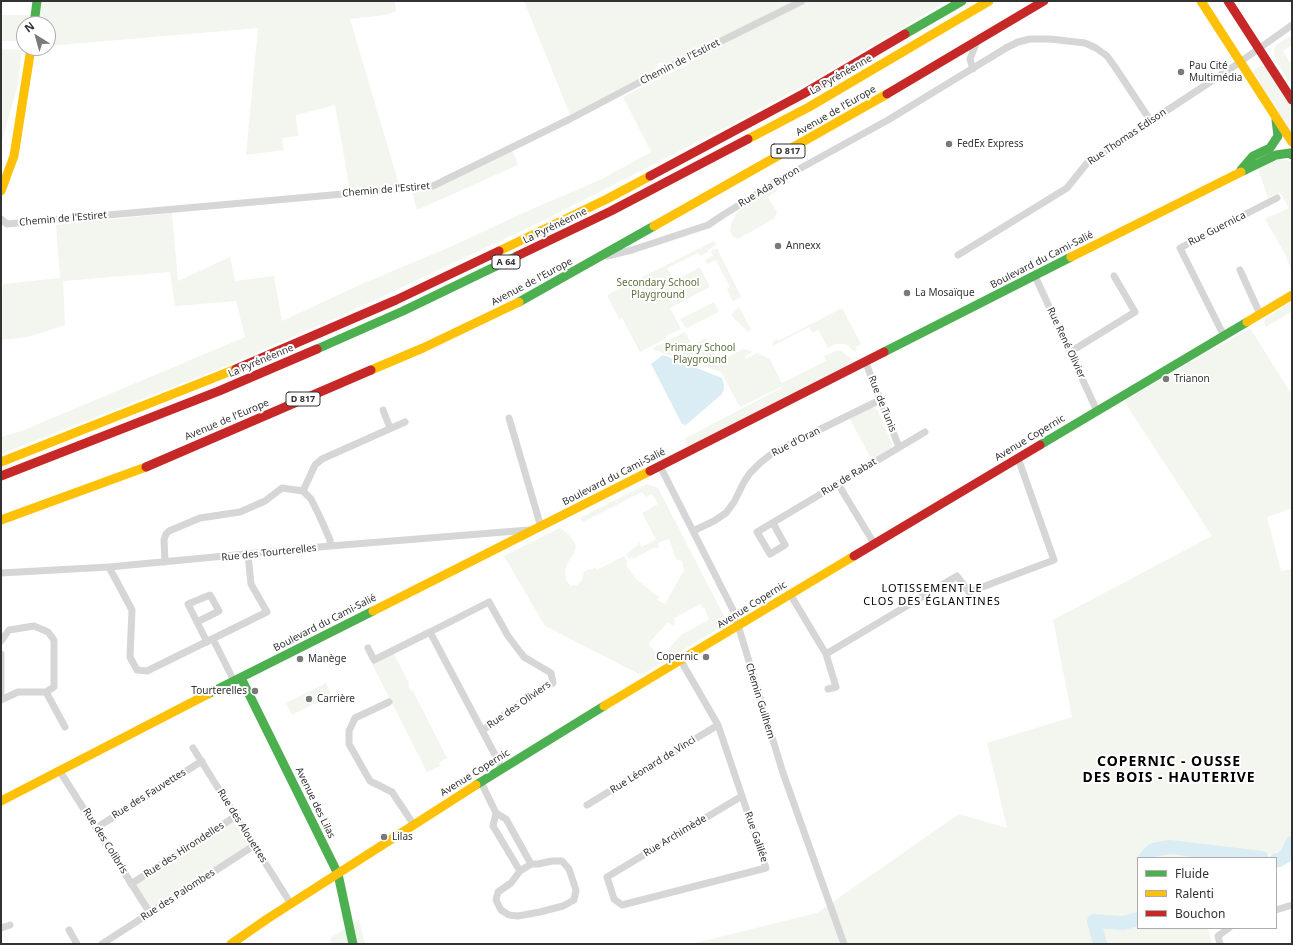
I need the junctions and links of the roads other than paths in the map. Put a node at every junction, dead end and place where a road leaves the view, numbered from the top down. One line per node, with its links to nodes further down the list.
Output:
1 (37, 1): 8 (main road)
2 (802, 1): 23 (street, Chemin de l'Estiret)
3 (962, 1): 43 (main road, La Pyrénéenne / A 64)
4 (989, 1): 45 (main road, La Pyrénéenne / A 64)
5 (1044, 1): 10 (main road, Avenue de l'Europe / D 817)
6 (1201, 1): 13 (main road)
7 (1228, 1): 11 (main road)
8 (35, 16)
9 (1292, 25): 11 (street, Rue Thomas Edison)
10 (977, 42): 14 (street); 25 (main road, Avenue de l'Europe / D 817)
11 (1258, 49): 13 (street, Rue Thomas Edison); 15 (main road)
12 (30, 56): 21 (main road)
13 (1240, 62): 16 (main road); 17 (street, Rue Thomas Edison)
14 (973, 69): 17 (street, Rue Ada Byron); 25 (street, Rue Ada Byron)
15 (1292, 100)
16 (1276, 117): 18 (main road); 20 (main road, Boulevard du Cami-Salié)
17 (1150, 120): 24 (street, Rue Thomas Edison)
18 (1292, 142)
19 (1292, 155): 20 (main road, Boulevard du Cami-Salié)
20 (1238, 174): 27 (main road, Boulevard du Cami-Salié)
21 (1, 191)
22 (1276, 198): 31 (street, Rue Guernica)
23 (1, 219)
24 (958, 255)
25 (597, 258): 48 (main road, Avenue de l'Europe / D 817)
26 (1240, 270): 30 (street)
27 (1035, 276): 32 (street, Rue René Olivier); 33 (main road, Boulevard du Cami-Salié)
28 (1114, 276): 32 (street)
29 (1292, 295): 30 (main road, Avenue Copernic)
30 (1260, 314): 31 (main road, Avenue Copernic)
31 (1224, 336): 36 (main road, Avenue Copernic)
32 (1070, 352): 36 (street, Rue René Olivier)
33 (864, 361): 34 (street, Rue de Tunis); 44 (main road, Boulevard du Cami-Salié)
34 (880, 400): 41 (street, Rue de Tunis); 51 (street, Rue d'Oran)
35 (383, 410): 39 (street)
36 (1097, 411): 42 (main road, Avenue Copernic)
37 (509, 418): 50 (street)
38 (405, 422): 39 (street)
39 (390, 428): 47 (street)
40 (925, 432): 41 (street, Rue de Rabat)
41 (899, 447): 46 (street, Rue de Rabat)
42 (1018, 458): 52 (main road, Avenue Copernic); 66 (street)
43 (1, 462)
44 (660, 466): 50 (main road, Boulevard du Cami-Salié); 51 (street, Chemin Guilhem)
45 (1, 476)
46 (838, 484): 49 (street, Rue de Rabat); 52 (street)
47 (303, 491): 53 (street); 55 (street)
48 (1, 520)
49 (773, 523)
50 (539, 528): 53 (street, Rue des Tourterelles); 68 (main road, Boulevard du Cami-Salié)
51 (693, 530): 60 (street, Chemin Guilhem)
52 (875, 545): 58 (main road, Avenue Copernic)
53 (330, 546): 54 (street, Rue des Tourterelles)
54 (248, 555): 55 (street, Rue des Tourterelles); 62 (street)
55 (166, 562): 56 (street, Rue des Tourterelles)
56 (109, 567): 57 (street, Rue des Tourterelles); 62 (street)
57 (1, 573)
58 (790, 594): 60 (main road, Avenue Copernic); 66 (street)
59 (197, 622): 62 (street)
60 (738, 626): 67 (main road, Avenue Copernic); 108 (street, Chemin Guilhem)
61 (430, 632): 64 (street); 77 (street); 77 (street, Rue des Oliviers)
62 (210, 640): 68 (street)
63 (1, 641): 71 (street)
64 (368, 648)
65 (1, 654): 70 (street)
66 (826, 654): 69 (street)
67 (681, 661): 75 (street, Rue Galilée); 80 (main road, Avenue Copernic)
68 (237, 680): 81 (main road, Boulevard du Cami-Salié); 93 (main road, Avenue des Lilas)
69 (828, 689)
70 (1, 690): 72 (street)
71 (46, 692): 72 (street); 76 (street)
72 (11, 695): 73 (street)
73 (1, 700)
74 (389, 702): 88 (street)
75 (718, 725): 83 (street, Rue Galilée); 85 (street, Rue Léonard de Vinci)
76 (65, 727)
77 (482, 731): 80 (street)
78 (193, 748): 79 (street, Rue des Alouettes)
79 (202, 761): 87 (street, Rue des Alouettes); 89 (street, Rue des Fauvettes)
80 (502, 768): 82 (main road, Avenue Copernic)
81 (59, 770): 84 (main road, Boulevard du Cami-Salié); 89 (street, Rue des Colibris)
82 (480, 782): 86 (street); 88 (main road, Avenue Copernic)
83 (742, 796): 94 (street, Rue Archimède); 94 (street, Rue Galilée)
84 (1, 801)
85 (587, 806)
86 (496, 813): 91 (street); 92 (street)
87 (236, 816): 90 (street, Rue des Alouettes); 95 (street, Rue des Hirondelles)
88 (414, 825): 93 (main road, Avenue Copernic)
89 (96, 828): 95 (street, Rue des Colibris)
90 (255, 845): 96 (street, Rue des Alouettes); 99 (street, Rue des Palombes)
91 (531, 864): 92 (street); 92 (street)
92 (520, 871)
93 (338, 874): 96 (main road, Avenue Copernic); 107 (main road, Avenue des Lilas)
94 (607, 877)
95 (131, 884): 99 (street, Rue des Colibris)
96 (291, 904): 106 (main road, Avenue Copernic)
97 (1292, 905): 98 (street)
98 (1277, 910)
99 (150, 913): 105 (street, Rue des Palombes)
100 (10, 925): 101 (street)
101 (1, 928)
102 (1228, 929): 109 (street)
103 (69, 930): 104 (street)
104 (77, 944)
105 (102, 944)
106 (231, 944)
107 (353, 944)
108 (844, 944)
109 (1220, 944)

